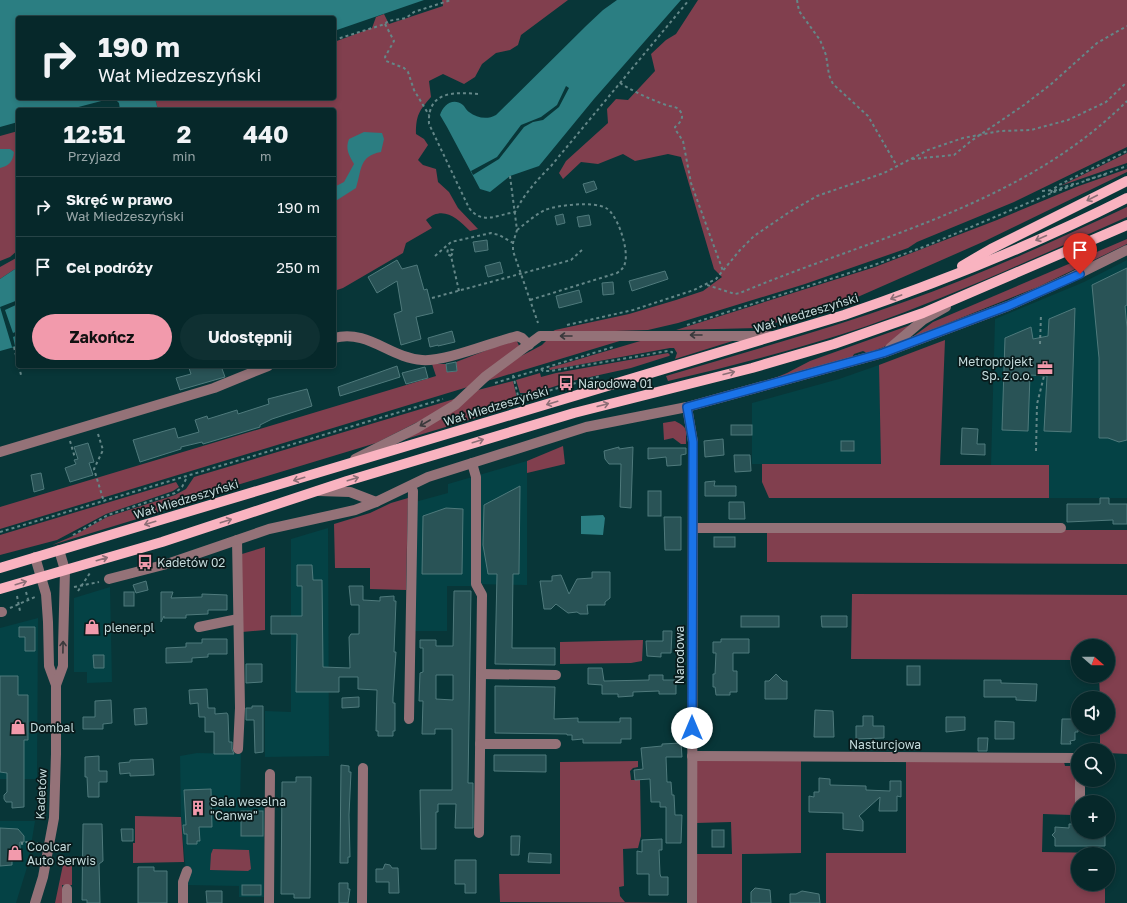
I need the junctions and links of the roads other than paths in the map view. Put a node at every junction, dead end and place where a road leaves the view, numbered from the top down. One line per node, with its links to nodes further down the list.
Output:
1 (1127, 180): 5 (main road, one-way to 5)
2 (1127, 198): 5 (main road, Wał Miedzeszyński, one-way to 5)
3 (1127, 225): 6 (main road)
4 (1127, 250): 10 (street)
5 (932, 284): 7 (main road, Wał Miedzeszyński, one-way to 7)
6 (976, 290): 10 (street); 16 (main road, one-way to 6)
7 (777, 336): 9 (street, one-way to 9); 15 (main road, Wał Miedzeszyński, one-way to 15)
8 (336, 338): 9 (street)
9 (529, 345): 15 (street, one-way to 15)
10 (883, 353): 12 (street)
11 (263, 368): 13 (street)
12 (687, 407): 14 (street); 19 (street, Narodowa)
13 (0, 452)
14 (472, 463): 18 (street); 31 (street)
15 (340, 466): 22 (main road, Wał Miedzeszyński, one-way to 22)
16 (316, 491): 18 (street); 25 (main road, one-way to 16)
17 (413, 491): 34 (street)
18 (376, 502): 21 (street)
19 (693, 528): 20 (street); 38 (street, Narodowa)
20 (1061, 528)
21 (237, 540): 27 (street); 29 (street)
22 (59, 550): 23 (main road, Wał Miedzeszyński); 25 (street, Kadetów)
23 (35, 558): 24 (main road, Wał Miedzeszyński); 26 (street, Kadetów)
24 (0, 568)
25 (65, 570): 26 (main road); 33 (street, Kadetów, one-way to 25)
26 (42, 577): 28 (main road, one-way to 26); 33 (street, Kadetów)
27 (109, 580)
28 (0, 589)
29 (238, 619): 30 (street); 37 (street)
30 (199, 627)
31 (481, 674): 32 (street); 35 (street)
32 (556, 675)
33 (56, 685): 45 (street, Kadetów)
34 (409, 719)
35 (480, 744): 36 (street); 42 (street)
36 (556, 744)
37 (238, 749)
38 (692, 756): 39 (street, Nasturcjowa); 50 (street, Narodowa)
39 (1071, 758)
40 (363, 768): 49 (street)
41 (270, 774): 48 (street)
42 (479, 833)
43 (187, 871): 47 (street)
44 (67, 889): 46 (street)
45 (35, 903)
46 (67, 903)
47 (183, 903)
48 (269, 903)
49 (362, 903)
50 (692, 903)

